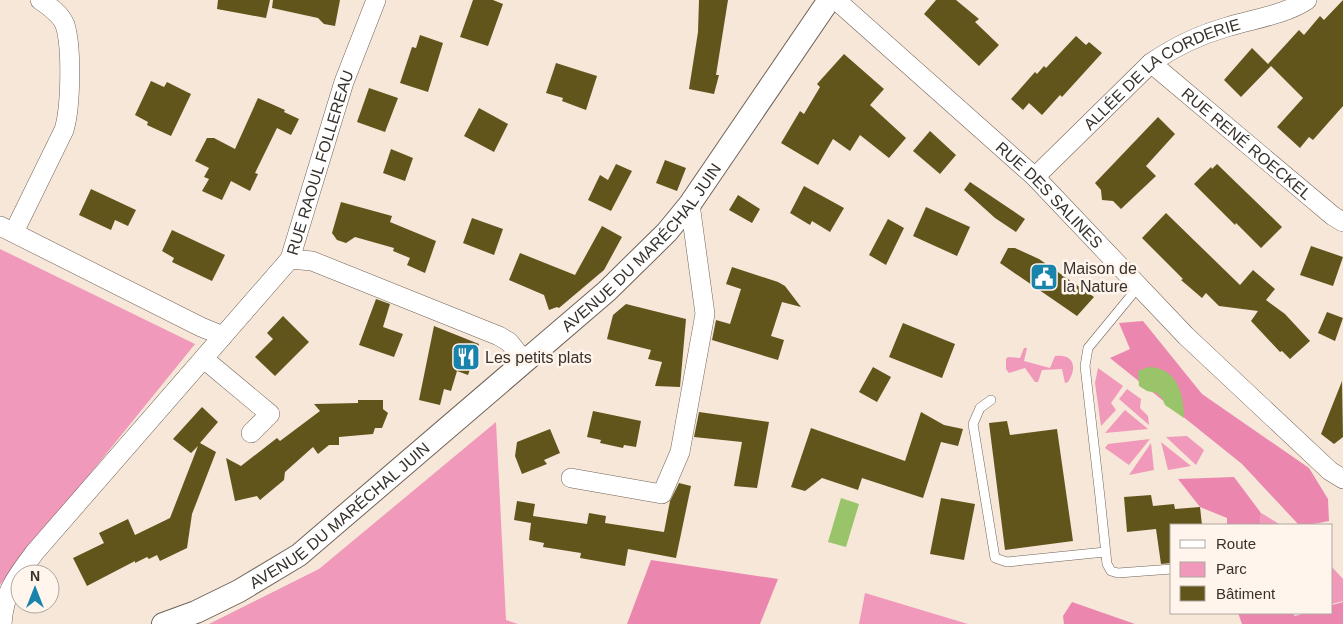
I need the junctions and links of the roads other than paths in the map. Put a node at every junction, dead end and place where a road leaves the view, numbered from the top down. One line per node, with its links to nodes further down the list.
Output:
1 (40, 0): 10 (street)
2 (376, 0): 11 (street, RUE RAOUL FOLLEREAU)
3 (829, 0): 8 (street, AVENUE DU MARÉCHAL JUIN)
4 (836, 0): 7 (street, RUE DES SALINES)
5 (1307, 0): 6 (street, ALLÉE DE LA CORDERIE)
6 (1150, 63): 7 (street, ALLÉE DE LA CORDERIE); 9 (street, RUE RENÉ ROECKEL)
7 (1035, 177): 12 (street, RUE DES SALINES)
8 (690, 204): 15 (street, AVENUE DU MARÉCHAL JUIN); 18 (street)
9 (1343, 222)
10 (7, 229): 13 (street)
11 (290, 259): 13 (street, RUE RAOUL FOLLEREAU); 15 (street)
12 (1140, 286): 19 (street, RUE DES SALINES); 20 (lane)
13 (223, 336): 14 (street, RUE RAOUL FOLLEREAU)
14 (204, 359): 17 (street); 22 (street, RUE RAOUL FOLLEREAU)
15 (525, 362): 23 (street, AVENUE DU MARÉCHAL JUIN)
16 (991, 400): 20 (lane)
17 (250, 433)
18 (571, 478)
19 (1343, 479)
20 (1105, 552): 21 (lane)
21 (1170, 569)
22 (2, 624)
23 (163, 624)

